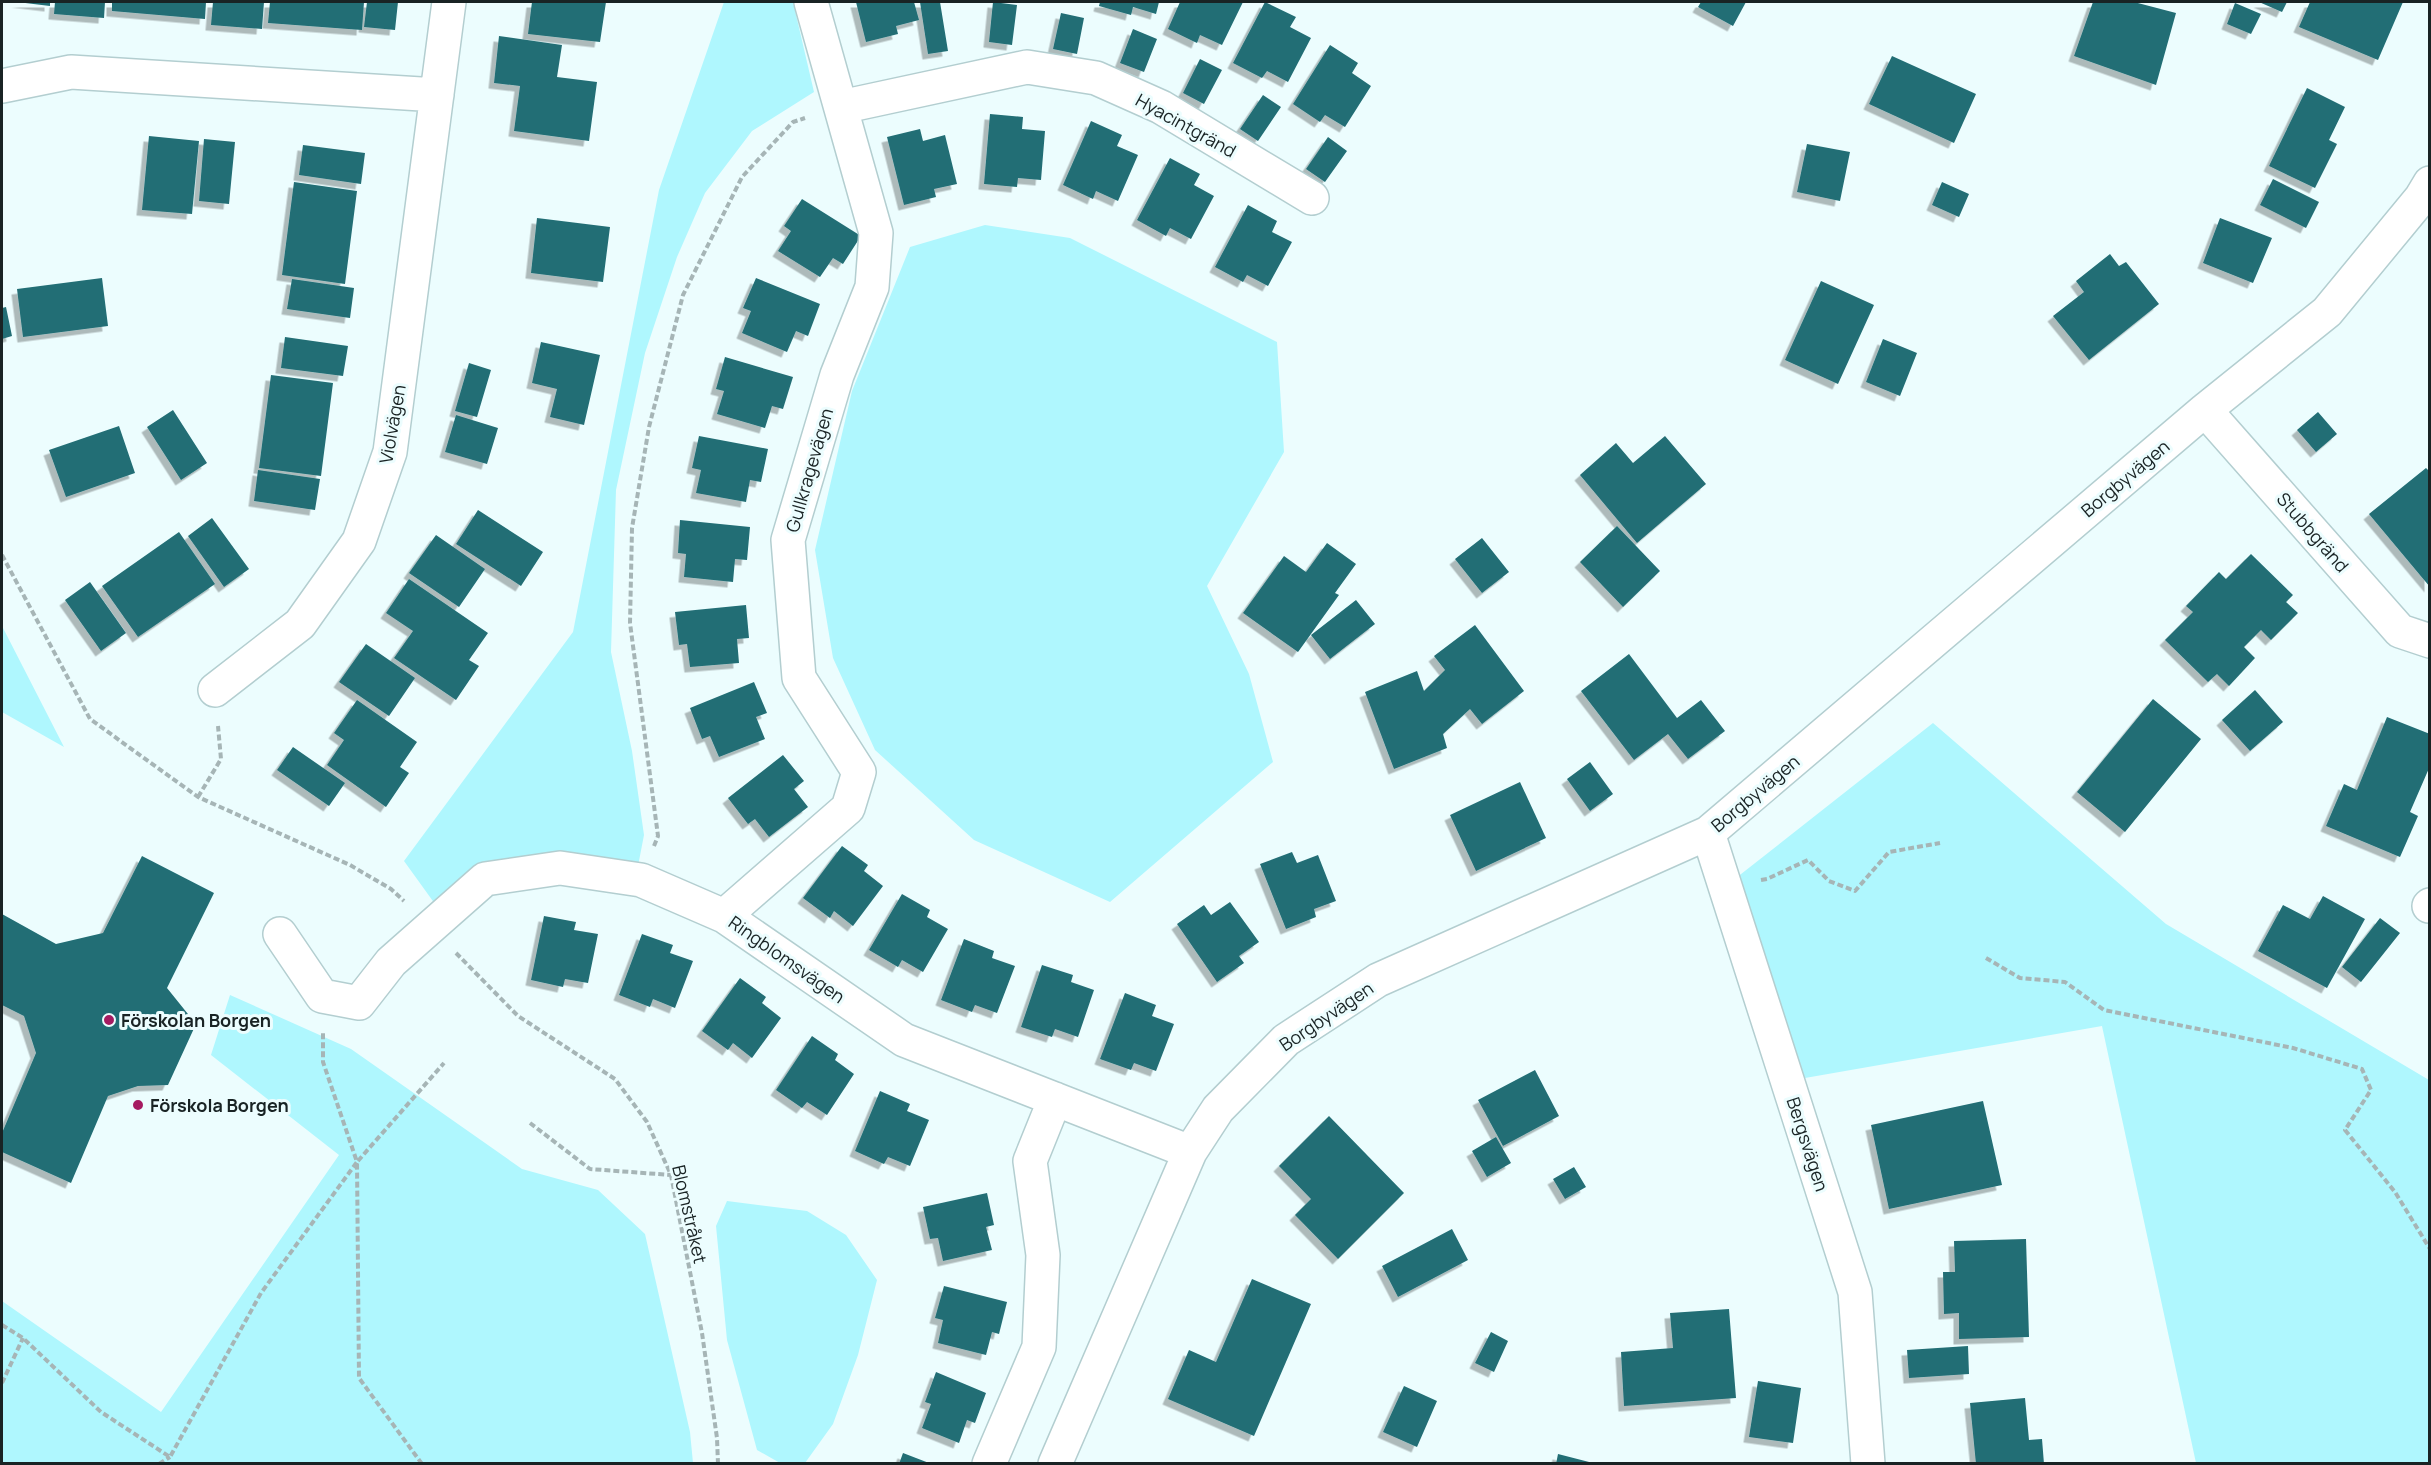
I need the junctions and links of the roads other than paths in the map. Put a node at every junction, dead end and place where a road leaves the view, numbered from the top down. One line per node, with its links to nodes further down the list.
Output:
1 (448, 2): 4 (street, Violvägen)
2 (811, 2): 5 (street, Gullkragevägen)
3 (2, 86): 4 (street)
4 (437, 95): 10 (street, Violvägen)
5 (841, 107): 7 (street, Hyacintgränd); 12 (street, Gullkragevägen)
6 (2430, 183): 8 (street, Borgbyvägen)
7 (1312, 198)
8 (2205, 410): 9 (street, Stubbgränd); 11 (street, Borgbyvägen)
9 (2430, 641)
10 (215, 690)
11 (1708, 833): 15 (street, Borgbyvägen); 18 (street, Bergsvägen)
12 (724, 916): 13 (street, Ringblomsvägen); 14 (street, Ringblomsvägen)
13 (280, 934)
14 (1055, 1099): 15 (street, Ringblomsvägen); 16 (street)
15 (1190, 1152): 17 (street, Borgbyvägen)
16 (989, 1464)
17 (1055, 1464)
18 (1868, 1464)

